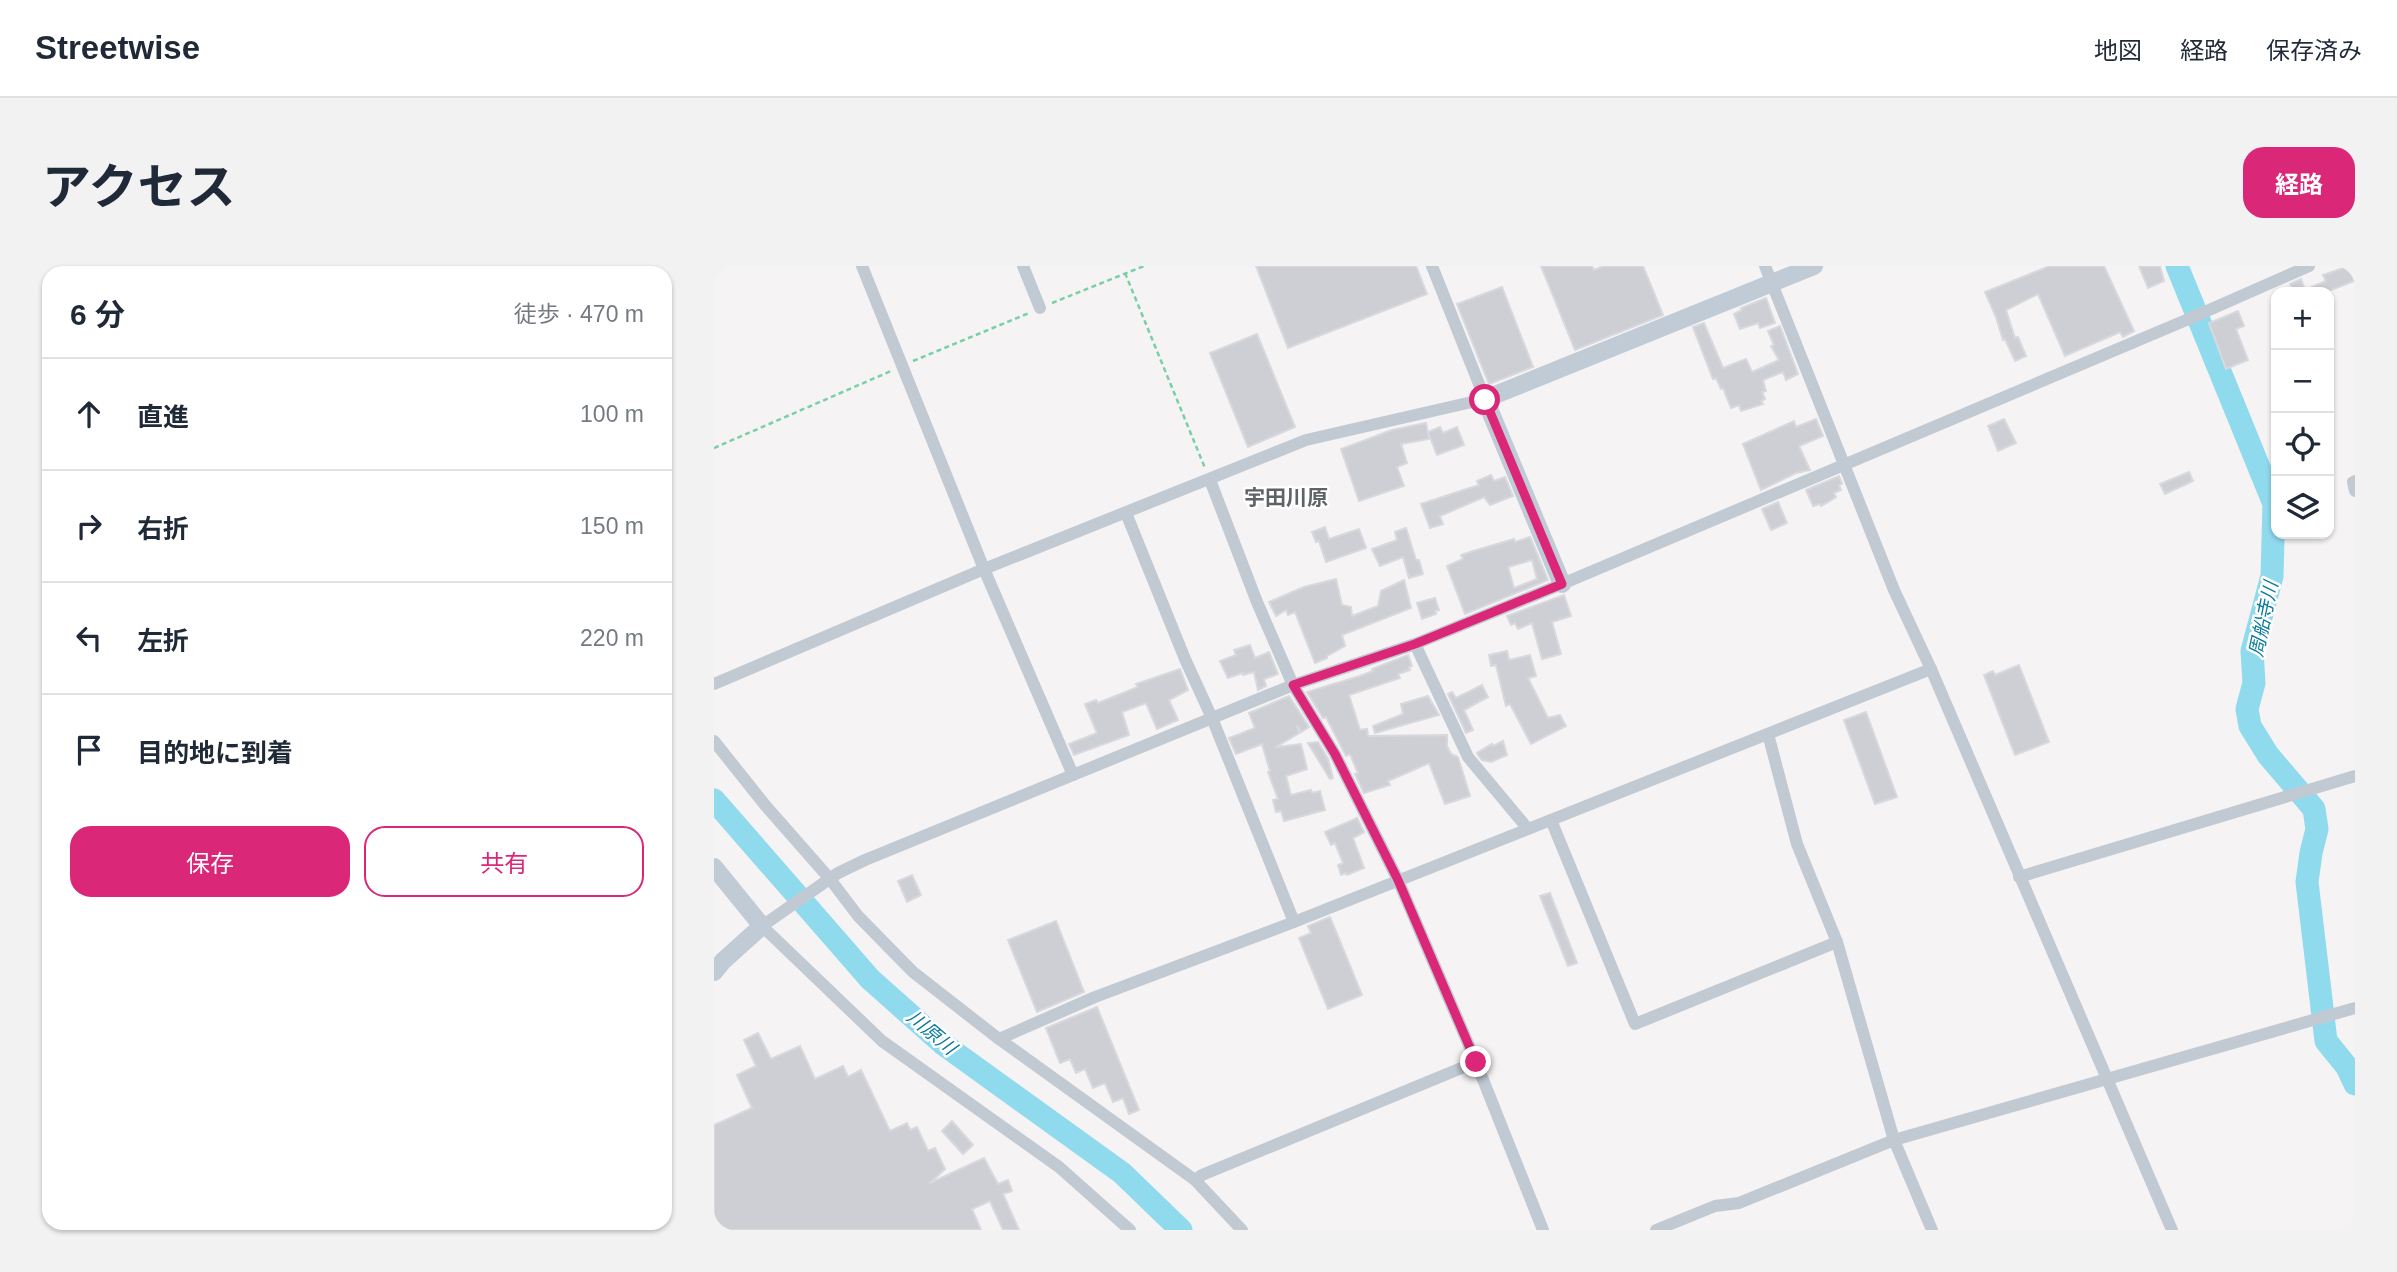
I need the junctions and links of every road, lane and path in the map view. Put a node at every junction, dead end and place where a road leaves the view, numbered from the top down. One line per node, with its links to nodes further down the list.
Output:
1 (862, 266): 11 (street)
2 (1023, 266): 10 (street)
3 (1144, 266): 8 (path)
4 (1432, 266): 12 (street)
5 (1765, 266): 9 (street)
6 (1814, 266): 9 (street)
7 (2309, 266): 14 (street)
8 (1125, 274): 10 (path); 15 (path)
9 (1772, 284): 12 (street); 14 (street)
10 (1040, 308): 11 (path)
11 (902, 366): 13 (path); 19 (street)
12 (1485, 400): 15 (street); 20 (street)
13 (714, 448)
14 (1845, 465): 20 (street); 22 (street)
15 (1210, 480): 18 (street); 24 (street)
16 (2355, 481): 17 (street)
17 (2355, 491)
18 (1126, 513): 19 (street); 25 (street)
19 (984, 569): 23 (street); 28 (street)
20 (1562, 584): 21 (street)
21 (1415, 644): 24 (street); 31 (street)
22 (1931, 669): 26 (street); 33 (street)
23 (714, 684)
24 (1293, 685): 25 (street); 35 (street)
25 (1212, 718): 28 (street); 36 (street)
26 (1768, 734): 30 (street); 38 (street)
27 (714, 741): 34 (street)
28 (1073, 775): 34 (street)
29 (2355, 776): 33 (street)
30 (1550, 820): 31 (street); 38 (street)
31 (1528, 829): 35 (street)
32 (714, 867): 37 (street)
33 (2019, 877): 43 (street)
34 (830, 879): 37 (street); 41 (street)
35 (1398, 880): 36 (street); 42 (street)
36 (1294, 922): 41 (street)
37 (762, 926): 39 (street); 46 (street)
38 (1837, 943): 44 (street)
39 (714, 972)
40 (2355, 1008): 43 (street)
41 (999, 1039): 45 (street)
42 (1476, 1062): 45 (street); 48 (street)
43 (2106, 1079): 44 (street); 51 (street)
44 (1894, 1140): 49 (street); 50 (street)
45 (1195, 1180): 47 (street)
46 (1130, 1230)
47 (1242, 1230)
48 (1543, 1230)
49 (1656, 1230)
50 (1932, 1230)
51 (2172, 1230)

